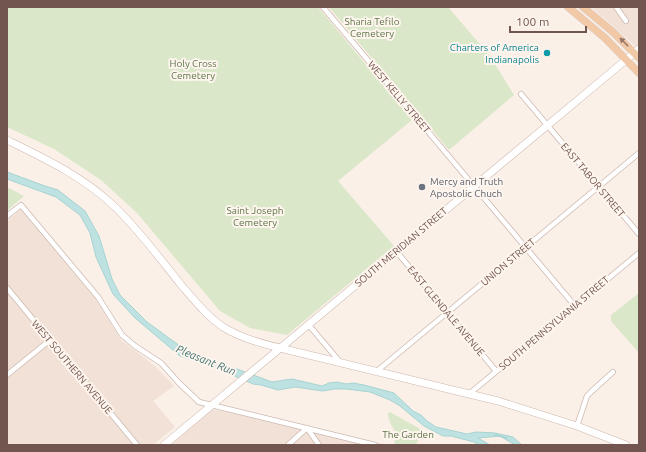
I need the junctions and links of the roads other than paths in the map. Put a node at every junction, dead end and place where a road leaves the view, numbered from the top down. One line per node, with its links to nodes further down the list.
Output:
1 (323, 7): 13 (street, WEST KELLY STREET)
2 (568, 7): 7 (main road)
3 (583, 7): 6 (main road, one-way to 3)
4 (616, 7): 5 (street)
5 (626, 20)
6 (637, 54): 7 (street, SOUTH MERIDIAN STREET)
7 (627, 60): 8 (main road); 10 (street, SOUTH MERIDIAN STREET)
8 (639, 73)
9 (521, 94): 10 (street, EAST TABOR STREET)
10 (547, 126): 13 (street, SOUTH MERIDIAN STREET); 14 (street, EAST TABOR STREET)
11 (7, 140): 25 (street)
12 (639, 153): 14 (street, UNION STREET)
13 (474, 186): 17 (street, WEST KELLY STREET); 18 (street, SOUTH MERIDIAN STREET)
14 (599, 186): 16 (street, EAST TABOR STREET); 17 (street, UNION STREET)
15 (7, 216): 32 (street)
16 (639, 234)
17 (525, 247): 21 (street, WEST KELLY STREET); 22 (street, UNION STREET)
18 (396, 251): 22 (street, EAST GLENDALE AVENUE); 23 (street, SOUTH MERIDIAN STREET)
19 (639, 252): 21 (street, SOUTH PENNSYLVANIA STREET)
20 (7, 288): 24 (street, WEST SOUTHERN AVENUE)
21 (575, 306): 28 (street, SOUTH PENNSYLVANIA STREET)
22 (447, 312): 27 (street, UNION STREET); 28 (street, EAST GLENDALE AVENUE)
23 (308, 324): 25 (street, SOUTH MERIDIAN STREET); 26 (street)
24 (50, 340): 30 (street); 35 (street, WEST SOUTHERN AVENUE)
25 (280, 348): 26 (street); 32 (street, SOUTH MERIDIAN STREET)
26 (340, 362): 27 (street)
27 (377, 371): 31 (street)
28 (496, 371): 31 (street, SOUTH PENNSYLVANIA STREET)
29 (614, 372): 33 (street)
30 (7, 375)
31 (469, 394): 33 (street)
32 (211, 406): 34 (street); 36 (street, SOUTH MERIDIAN STREET)
33 (577, 426): 40 (street)
34 (307, 428): 37 (street); 38 (street); 39 (street)
35 (137, 445)
36 (164, 445)
37 (288, 445)
38 (319, 445)
39 (375, 445)
40 (626, 445)

